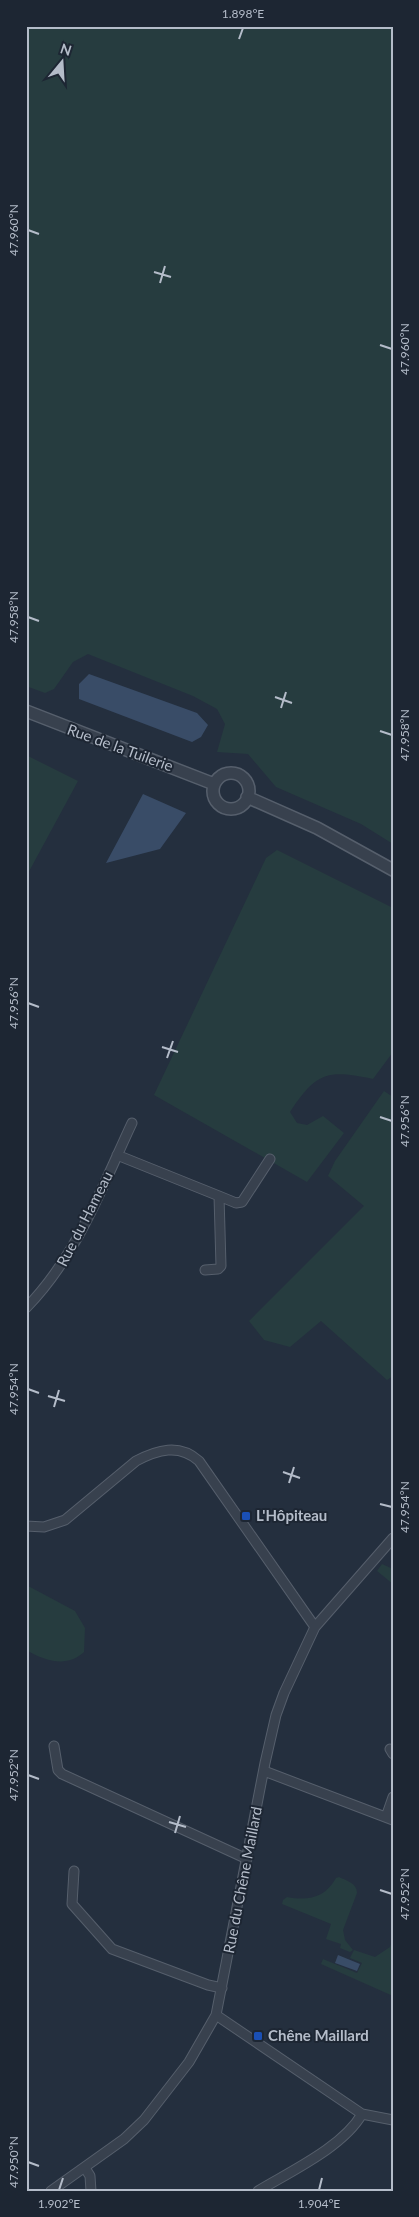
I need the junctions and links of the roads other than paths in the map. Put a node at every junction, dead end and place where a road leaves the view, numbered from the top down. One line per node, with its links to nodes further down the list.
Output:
1 (26, 711): 2 (street, Rue de la Tuilerie)
2 (214, 784): 3 (street); 3 (street)
3 (248, 797): 4 (street)
4 (393, 870)
5 (132, 1123): 6 (street, Rue du Hameau)
6 (117, 1155): 8 (street); 10 (street, Rue du Hameau)
7 (270, 1159): 8 (street)
8 (219, 1196): 9 (street)
9 (205, 1270)
10 (26, 1308)
11 (26, 1526): 13 (street)
12 (393, 1538): 13 (street, Rue du Chêne Maillard)
13 (315, 1627): 15 (street, Rue du Chêne Maillard)
14 (54, 1746): 18 (street)
15 (264, 1771): 17 (street); 18 (street, Rue du Chêne Maillard)
16 (393, 1797): 17 (street)
17 (389, 1818)
18 (247, 1859): 20 (street, Rue du Chêne Maillard)
19 (74, 1871): 20 (street)
20 (222, 1988): 21 (street, Rue du Chêne Maillard)
21 (216, 2015): 22 (street); 24 (street, Rue du Chêne Maillard)
22 (362, 2114): 23 (street); 27 (street)
23 (393, 2120)
24 (85, 2168): 25 (street, Rue du Chêne Maillard); 26 (street)
25 (51, 2191)
26 (91, 2191)
27 (258, 2191)

